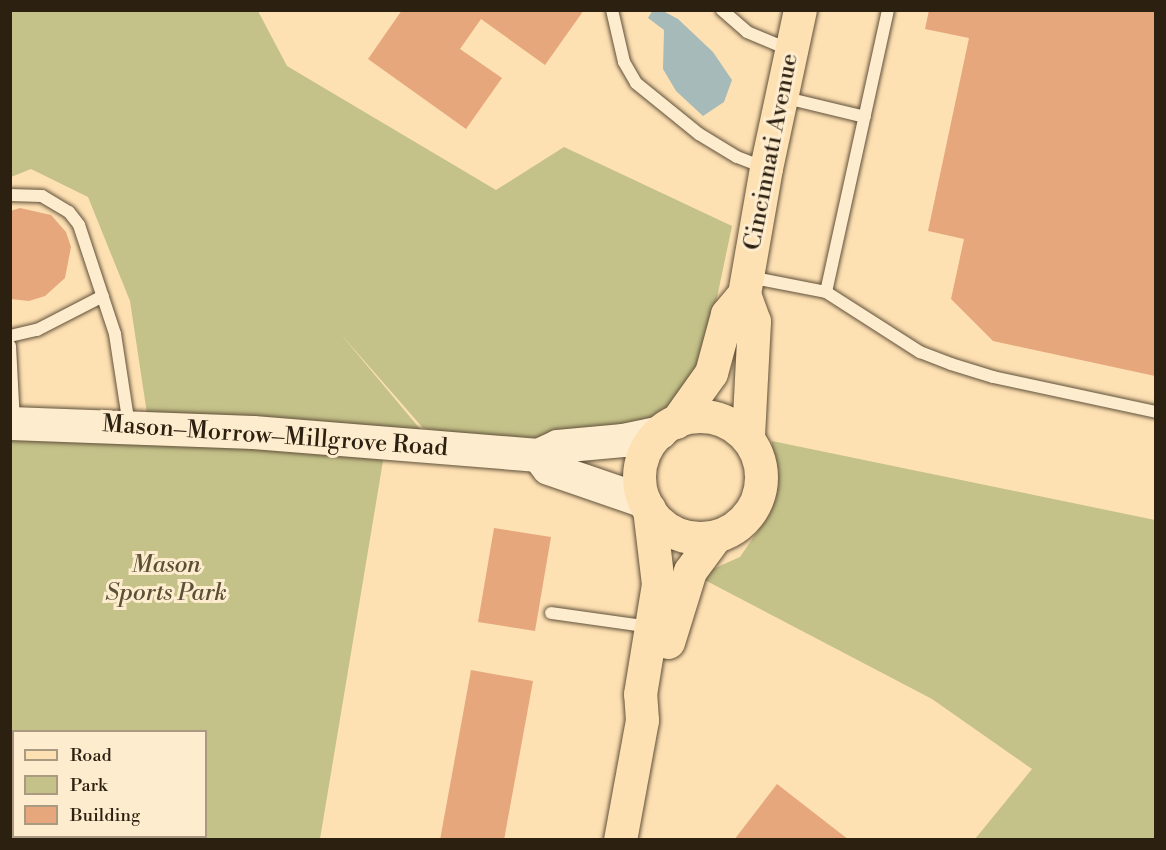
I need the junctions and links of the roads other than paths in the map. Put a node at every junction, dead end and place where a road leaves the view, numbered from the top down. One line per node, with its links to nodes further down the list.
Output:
1 (612, 10): 8 (lane)
2 (722, 10): 5 (lane)
3 (800, 10): 5 (main road, Cincinnati Avenue)
4 (888, 10): 7 (lane)
5 (791, 51): 6 (main road, Cincinnati Avenue)
6 (781, 97): 7 (lane); 8 (main road, Cincinnati Avenue)
7 (865, 117): 11 (lane)
8 (766, 168): 10 (main road, Cincinnati Avenue)
9 (10, 195): 12 (lane)
10 (746, 286): 11 (lane); 18 (main road, Cincinnati Avenue); 19 (main road, Cincinnati Avenue)
11 (826, 292): 15 (lane)
12 (103, 296): 13 (lane); 17 (lane)
13 (10, 336)
14 (10, 346): 16 (lane)
15 (1155, 411)
16 (12, 423): 17 (street, Mason–Morrow–Millgrove Road)
17 (129, 427): 20 (street, Mason–Morrow–Millgrove Road)
18 (668, 427): 19 (main road); 20 (street, Mason–Morrow–Millgrove Road); 21 (main road)
19 (748, 436): 22 (main road)
20 (538, 455): 21 (street)
21 (646, 505): 22 (main road); 24 (main road)
22 (715, 537): 25 (main road)
23 (551, 613): 24 (lane)
24 (652, 627): 25 (main road)
25 (642, 720): 26 (main road)
26 (620, 840)

